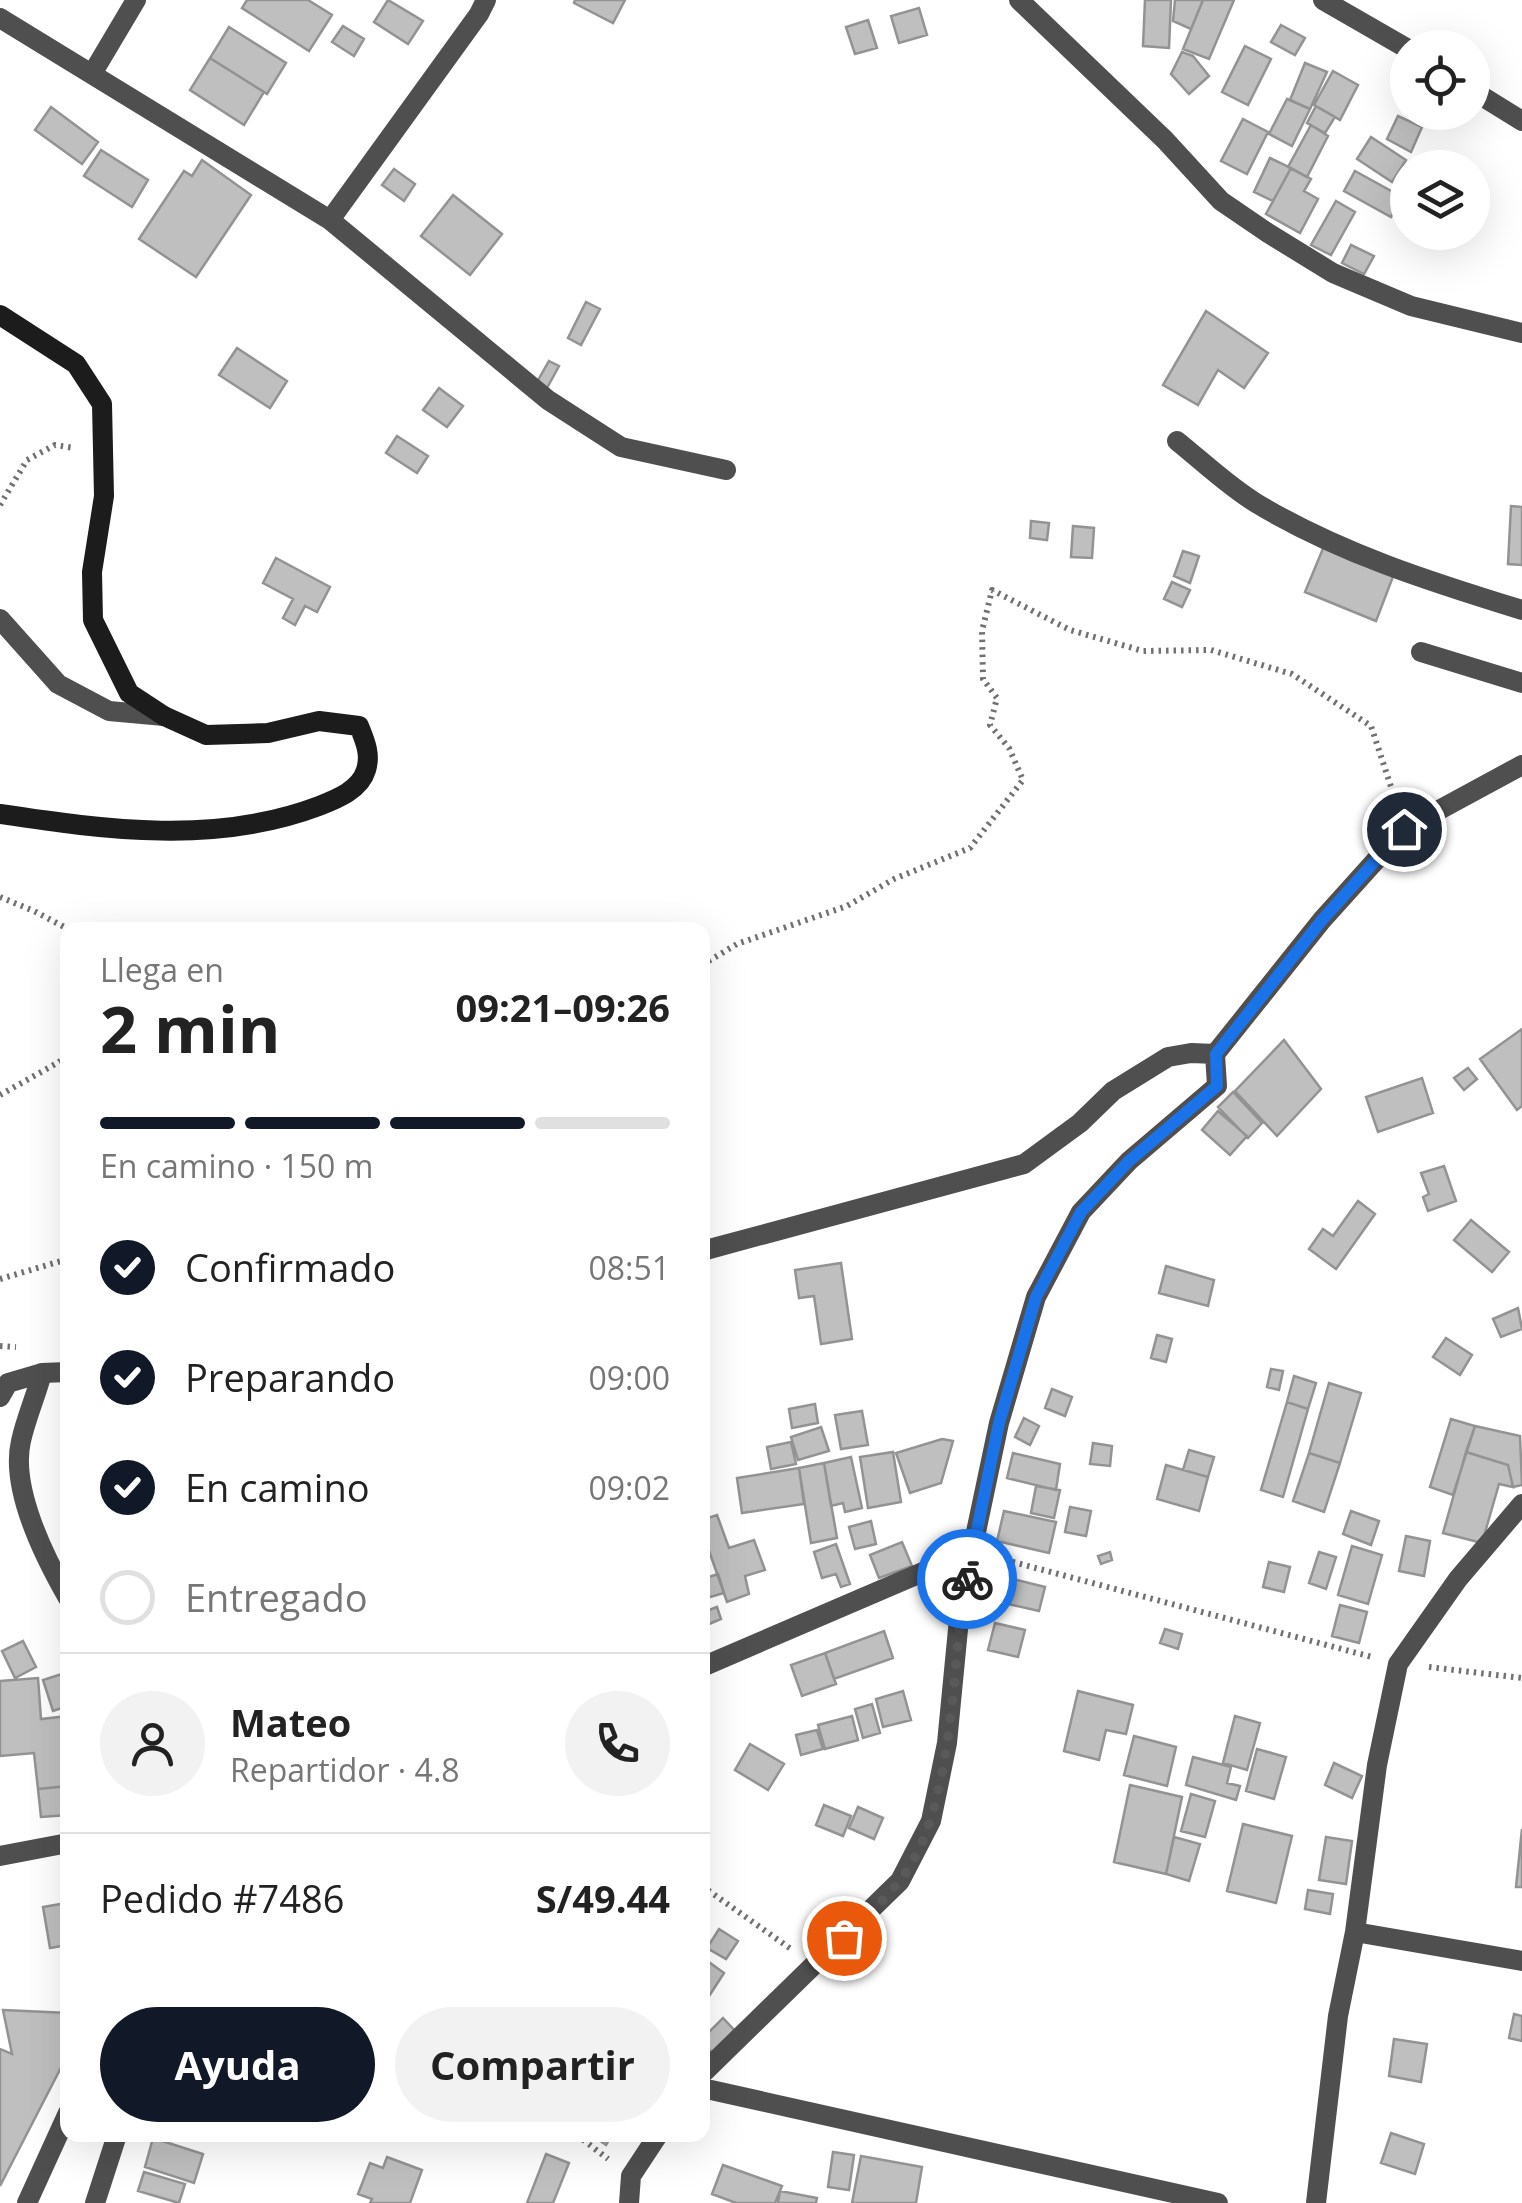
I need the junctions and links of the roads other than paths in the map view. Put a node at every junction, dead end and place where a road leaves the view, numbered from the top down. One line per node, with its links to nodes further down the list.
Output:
1 (136, 0): 7 (street)
2 (486, 0): 10 (street)
3 (1019, 0): 12 (street)
4 (1323, 0): 6 (street)
5 (0, 18): 7 (street)
6 (1390, 39)
7 (92, 74): 10 (street)
8 (1490, 101): 9 (street)
9 (1522, 121)
10 (330, 220): 14 (street)
11 (0, 315): 19 (main road)
12 (1522, 333)
13 (1177, 441): 15 (street)
14 (726, 470)
15 (1522, 610)
16 (0, 619): 19 (street)
17 (1421, 652): 18 (street)
18 (1522, 683)
19 (164, 716): 21 (main road)
20 (1522, 765): 22 (street)
21 (0, 814)
22 (1216, 1054): 23 (street); 28 (street)
23 (710, 1248)
24 (60, 1372): 25 (street)
25 (42, 1373): 26 (street); 29 (street)
26 (0, 1397)
27 (1522, 1504): 33 (street)
28 (972, 1552): 30 (street); 35 (street)
29 (60, 1583)
30 (710, 1663)
31 (60, 1845): 32 (street)
32 (0, 1856)
33 (1355, 1932): 34 (street); 44 (street)
34 (1522, 1961)
35 (710, 2066)
36 (710, 2090): 43 (street)
37 (60, 2131): 40 (street)
38 (115, 2142): 41 (street)
39 (653, 2142): 42 (street)
40 (27, 2203)
41 (94, 2203)
42 (628, 2203)
43 (1218, 2203)
44 (1316, 2203)

